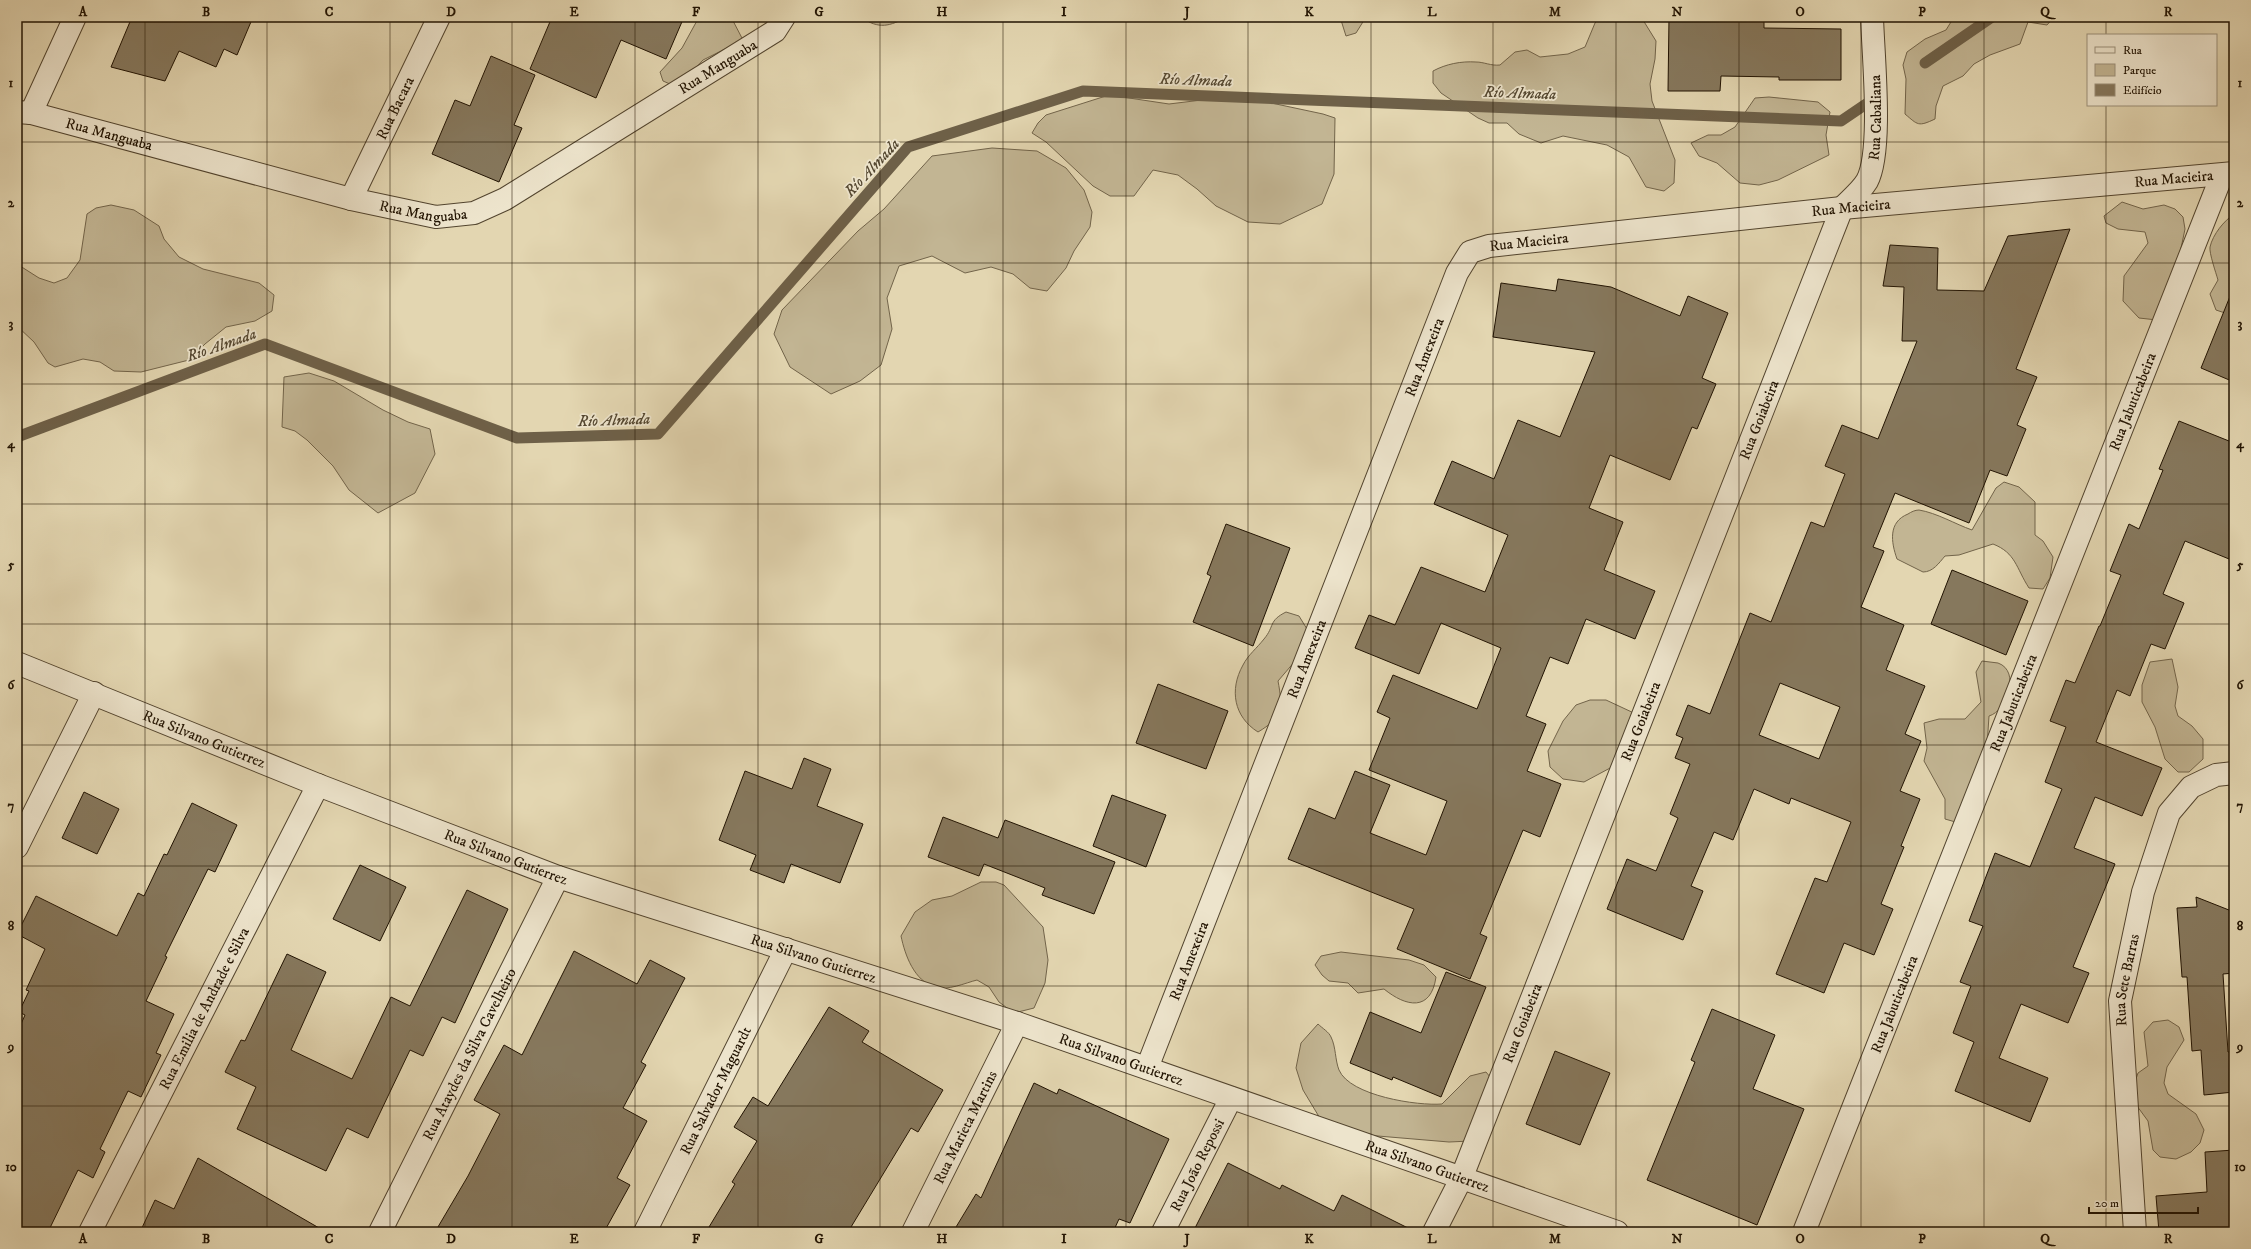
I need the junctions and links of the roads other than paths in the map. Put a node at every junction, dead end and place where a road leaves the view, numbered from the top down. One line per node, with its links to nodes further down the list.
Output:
1 (75, 17): 5 (street)
2 (439, 17): 7 (street, Rua Bacara)
3 (784, 17): 7 (street, Rua Manguaba)
4 (1872, 17): 8 (street, Rua Cabaliana)
5 (24, 112): 7 (street, Rua Manguaba)
6 (2228, 174): 8 (street, Rua Macieira); 28 (street, Rua Jabuticabeira)
7 (351, 200)
8 (1842, 208): 9 (street, Rua Macieira); 20 (street, Rua Goiabeira)
9 (1470, 252): 18 (street, Rua Amexeira)
10 (17, 663): 11 (street, Rua Silvano Gutierrez)
11 (94, 693): 13 (street, Rua Silvano Gutierrez); 14 (street)
12 (2234, 773): 29 (street, Rua Sete Barras)
13 (318, 785): 15 (street, Rua Silvano Gutierrez); 21 (street, Rua Emilia de Andrade e Silva)
14 (17, 847)
15 (558, 877): 16 (street, Rua Silvano Gutierrez); 22 (street, Rua Ataydes da Silva Cavelheiro)
16 (786, 949): 17 (street, Rua Silvano Gutierrez); 23 (street, Rua Salvador Maguardt)
17 (1017, 1023): 18 (street, Rua Silvano Gutierrez); 24 (street, Rua Marieta Martins)
18 (1148, 1068): 19 (street, Rua Silvano Gutierrez)
19 (1230, 1098): 20 (street, Rua Silvano Gutierrez); 25 (street, Rua João Repossi)
20 (1461, 1179): 26 (street, Rua Goiabeira); 27 (street, Rua Silvano Gutierrez)
21 (90, 1232)
22 (380, 1232)
23 (645, 1232)
24 (913, 1232)
25 (1163, 1232)
26 (1434, 1232)
27 (1617, 1232)
28 (1804, 1232)
29 (2135, 1232)

